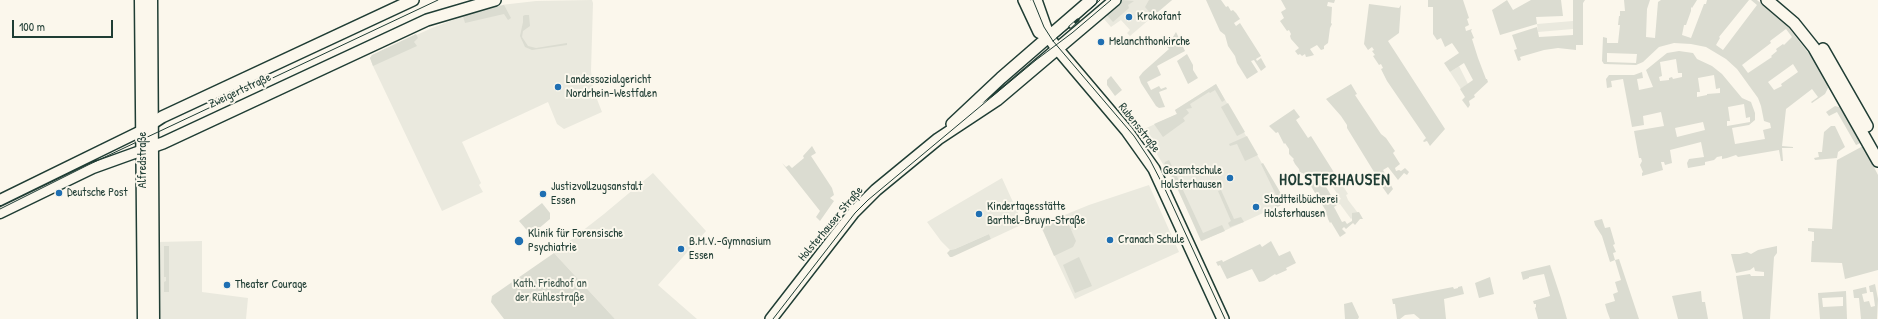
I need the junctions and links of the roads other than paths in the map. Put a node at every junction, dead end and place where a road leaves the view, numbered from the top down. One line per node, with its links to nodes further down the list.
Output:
1 (141, 0): 16 (main road, Alfredstraße)
2 (151, 0): 16 (main road, Alfredstraße)
3 (413, 0): 16 (main road, Zweigertstraße)
4 (468, 0): 12 (main road)
5 (495, 0): 12 (main road, Zweigertstraße)
6 (1024, 0): 13 (main road)
7 (1036, 0): 13 (main road)
8 (1091, 0): 13 (main road, Holsterhauser Straße)
9 (1116, 0): 15 (main road, Holsterhauser Straße)
10 (1767, 0): 14 (main road)
11 (1780, 0): 14 (main road)
12 (448, 12): 19 (main road, Zweigertstraße)
13 (1049, 37): 15 (main road, Rubensstraße); 17 (main road, Holsterhauser Straße)
14 (1817, 46): 18 (main road); 20 (main road)
15 (1058, 50): 17 (main road, Holsterhauser Straße); 26 (main road, Rubensstraße)
16 (148, 127): 19 (main road, Alfredstraße); 21 (street, Zweigertstraße)
17 (938, 139): 25 (main road, Holsterhauser Straße)
18 (1878, 145)
19 (148, 148): 22 (street, Zweigertstraße); 23 (main road, Alfredstraße); 24 (main road, Alfredstraße)
20 (1878, 161)
21 (3, 198)
22 (0, 213)
23 (144, 319)
24 (153, 319)
25 (771, 319)
26 (1223, 319)

